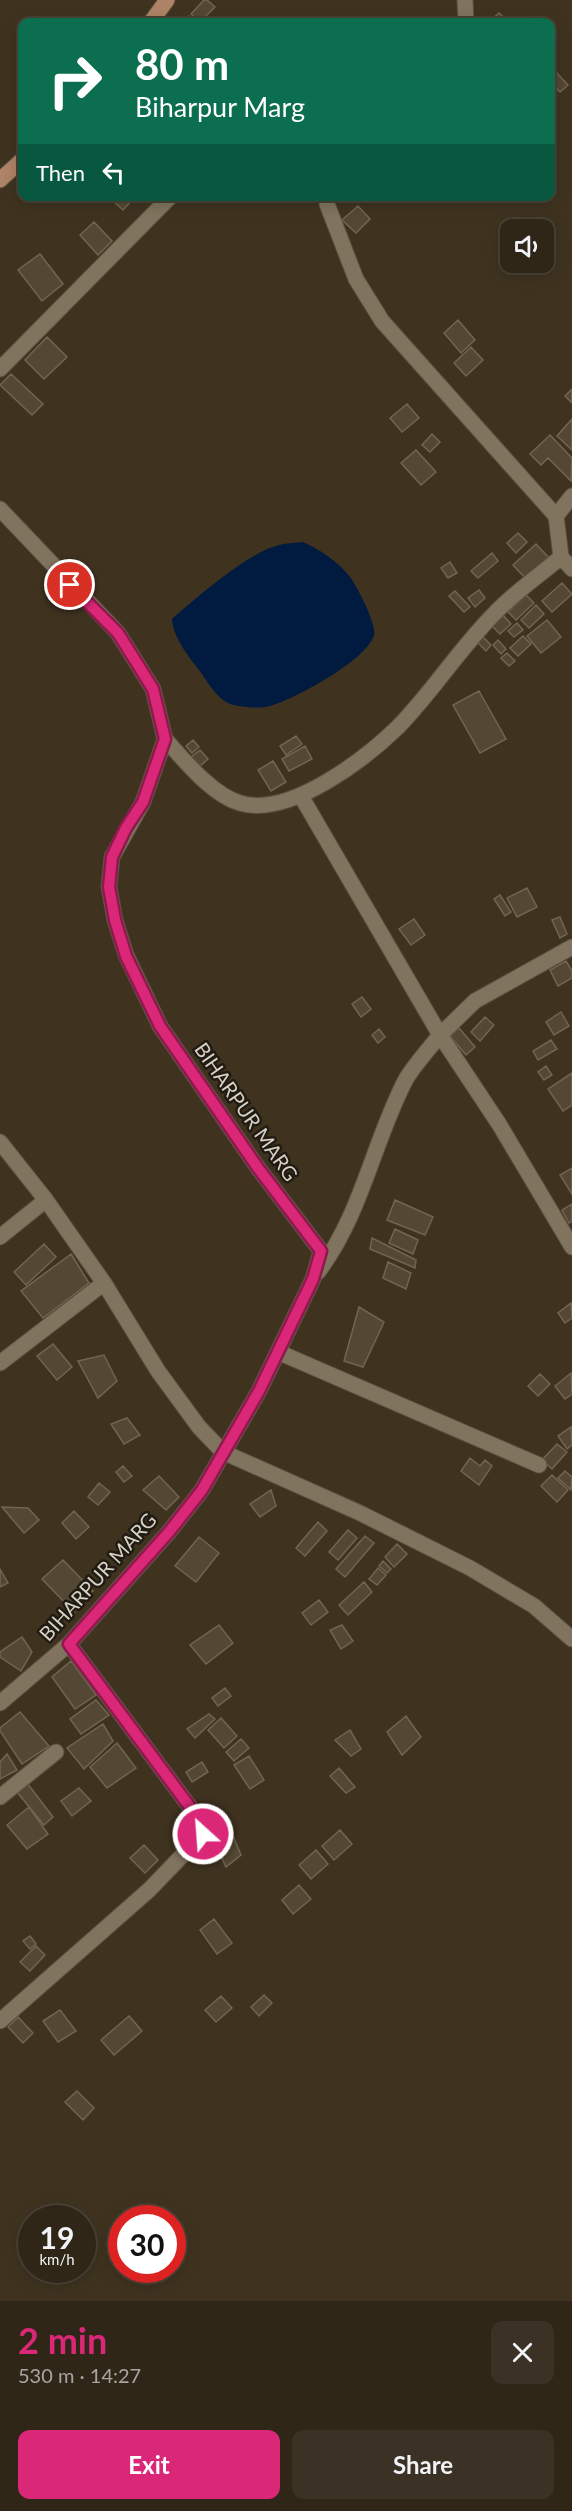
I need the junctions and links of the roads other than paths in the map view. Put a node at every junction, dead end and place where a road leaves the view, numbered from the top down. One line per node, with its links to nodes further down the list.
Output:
1 (166, 0): 3 (main road)
2 (465, 0): 4 (street)
3 (154, 18)
4 (466, 18)
5 (18, 164): 6 (main road)
6 (0, 180)
7 (166, 201): 9 (street)
8 (326, 201): 12 (street)
9 (0, 369)
10 (572, 496): 12 (street)
11 (0, 509): 15 (street)
12 (556, 516): 13 (street)
13 (561, 557): 14 (street); 16 (street)
14 (572, 569)
15 (165, 739): 16 (street); 23 (street, BIHARPUR MARG)
16 (301, 796): 18 (street)
17 (572, 947): 18 (street)
18 (440, 1035): 22 (street); 23 (street)
19 (0, 1142): 20 (street)
20 (45, 1200): 21 (street); 24 (street)
21 (0, 1237)
22 (572, 1247)
23 (313, 1279): 25 (street, BIHARPUR MARG)
24 (105, 1283): 26 (street); 27 (street)
25 (278, 1352): 27 (street, BIHARPUR MARG); 28 (street)
26 (0, 1363)
27 (223, 1452): 29 (street); 30 (street, BIHARPUR MARG)
28 (539, 1465)
29 (572, 1639)
30 (69, 1644): 31 (street, BIHARPUR MARG); 34 (street)
31 (0, 1703)
32 (56, 1752): 33 (street)
33 (0, 1797)
34 (0, 2021)

